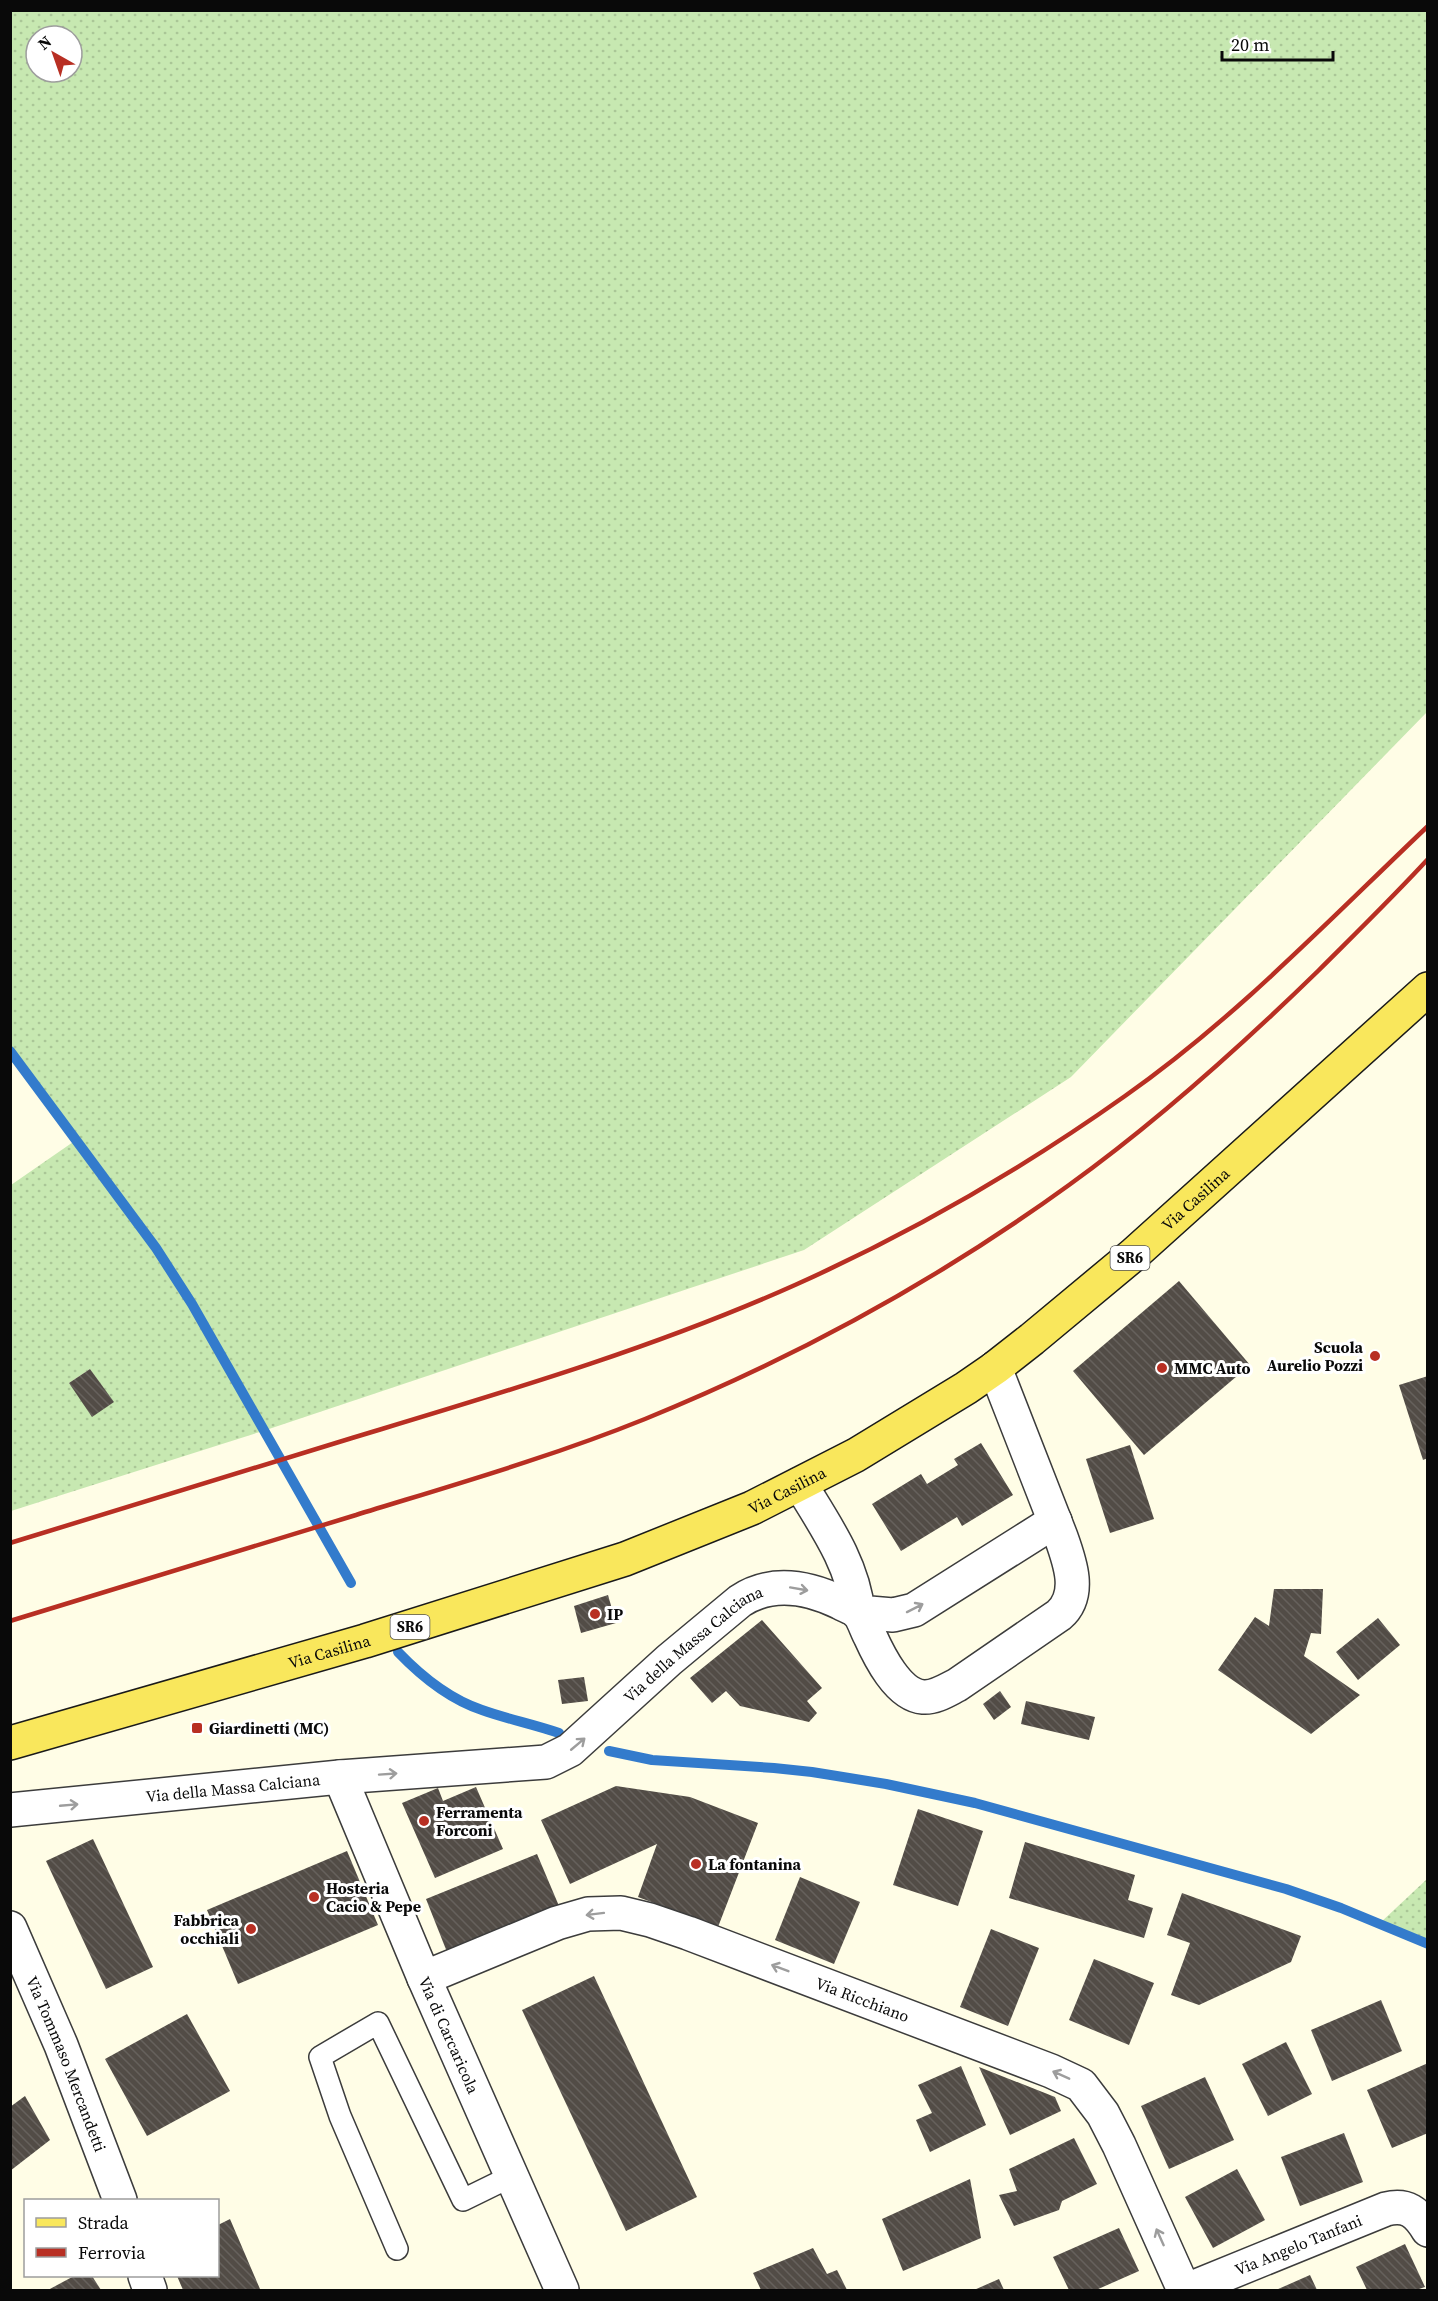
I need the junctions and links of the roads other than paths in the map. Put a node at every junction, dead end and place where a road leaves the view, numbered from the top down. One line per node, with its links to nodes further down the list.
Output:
1 (1428, 989): 2 (main road, Via Casilina / SR6)
2 (995, 1368): 3 (main road, Via Casilina / SR6); 4 (street)
3 (800, 1484): 5 (street); 6 (main road, Via Casilina / SR6)
4 (1055, 1521): 5 (street, one-way to 4); 5 (street)
5 (858, 1612): 7 (street, Via della Massa Calciana, one-way to 5)
6 (10, 1743)
7 (340, 1778): 8 (street, Via della Massa Calciana, one-way to 7); 10 (street, Via di Carcaricola)
8 (10, 1810)
9 (10, 1928): 12 (street, Via Tommaso Mercandetti)
10 (424, 1978): 11 (street, Via di Carcaricola); 16 (street, Via Ricchiano, one-way to 10)
11 (512, 2176): 14 (lane); 15 (street, Via di Carcaricola)
12 (120, 2199)
13 (1420, 2220): 16 (street, Via Angelo Tanfani)
14 (397, 2250)
15 (562, 2290)
16 (1185, 2290)

